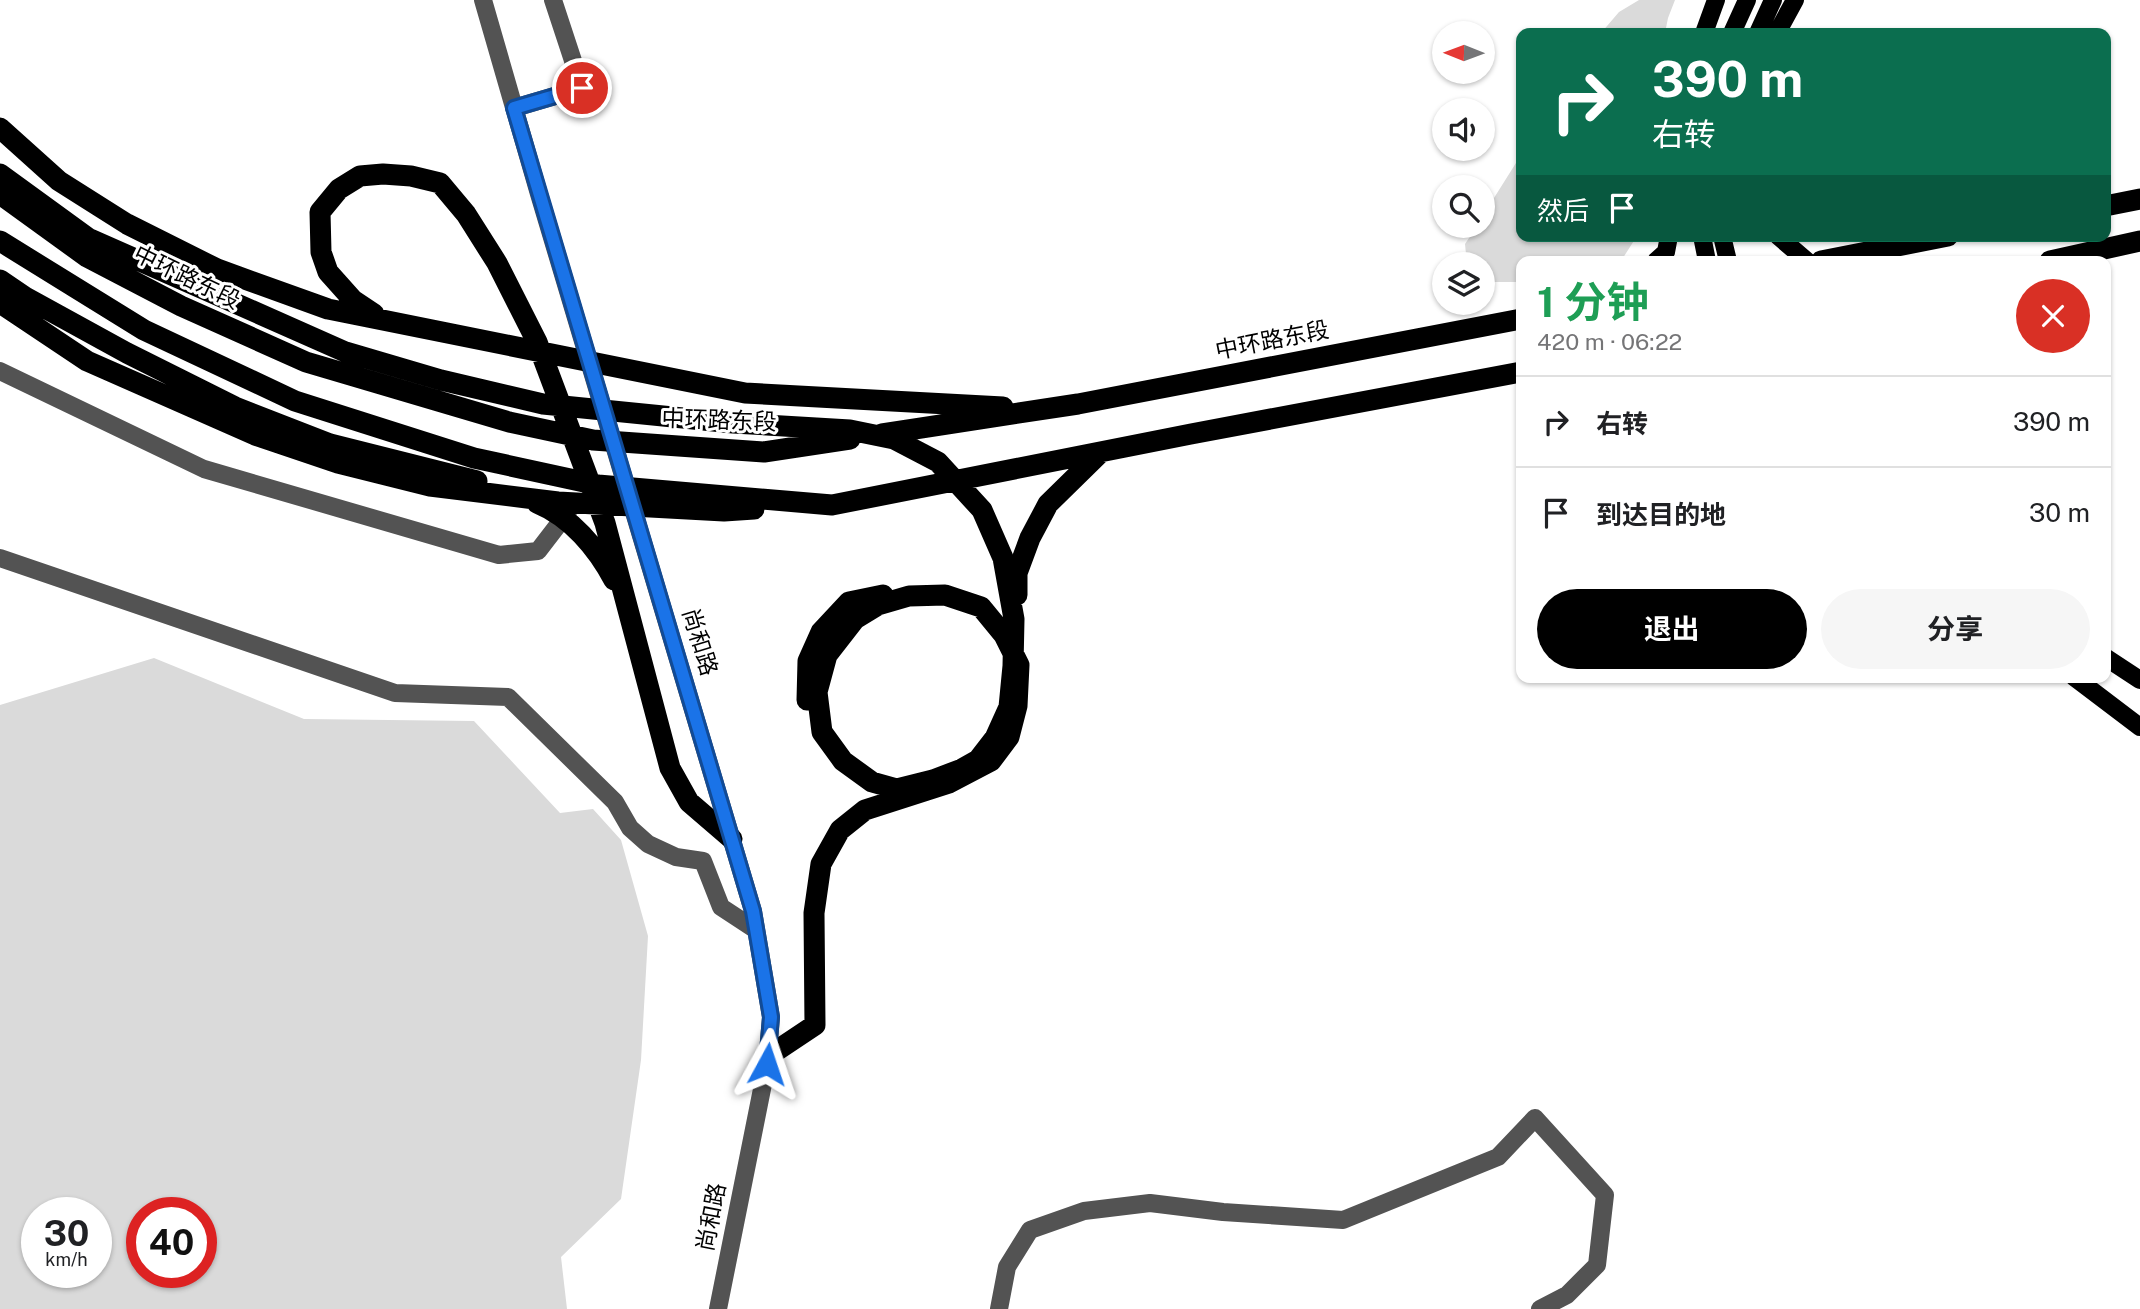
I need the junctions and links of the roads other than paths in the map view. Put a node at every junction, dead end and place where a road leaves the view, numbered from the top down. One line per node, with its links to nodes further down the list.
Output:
1 (483, 0): 11 (street, 尚和路)
2 (553, 0): 11 (street)
3 (1716, 0): 7 (main road)
4 (1747, 0): 8 (main road)
5 (1773, 0): 9 (main road)
6 (1795, 0): 10 (main road)
7 (1706, 28)
8 (1734, 28)
9 (1760, 28)
10 (1780, 28)
11 (514, 108): 43 (street, 尚和路)
12 (0, 128): 27 (highway)
13 (0, 174): 28 (highway)
14 (0, 194): 32 (highway, 中环路东段)
15 (2140, 199): 16 (highway)
16 (2111, 205)
17 (0, 241): 35 (highway)
18 (2140, 241): 23 (highway)
19 (1785, 242): 21 (main road)
20 (1918, 242): 22 (highway)
21 (1801, 256)
22 (1846, 256)
23 (2072, 256)
24 (0, 281): 37 (highway)
25 (0, 303): 34 (highway)
26 (1516, 320): 31 (highway, 中环路东段)
27 (387, 321): 31 (highway); 37 (highway)
28 (345, 352): 32 (highway); 39 (highway)
29 (0, 371): 34 (street)
30 (1516, 373): 33 (highway)
31 (1047, 409): 32 (highway, 中环路东段)
32 (509, 422)
33 (1101, 453): 35 (highway); 39 (highway)
34 (568, 502): 35 (highway)
35 (832, 506)
36 (0, 558): 44 (street)
37 (625, 600): 43 (highway)
38 (2111, 661): 40 (main road)
39 (1013, 666): 45 (highway)
40 (2140, 680)
41 (2082, 683): 42 (main road)
42 (2140, 727)
43 (732, 839): 44 (street, 尚和路)
44 (756, 930): 45 (street, 尚和路)
45 (768, 1057): 46 (street, 尚和路)
46 (718, 1309)
47 (999, 1309): 48 (street)
48 (1540, 1309)

